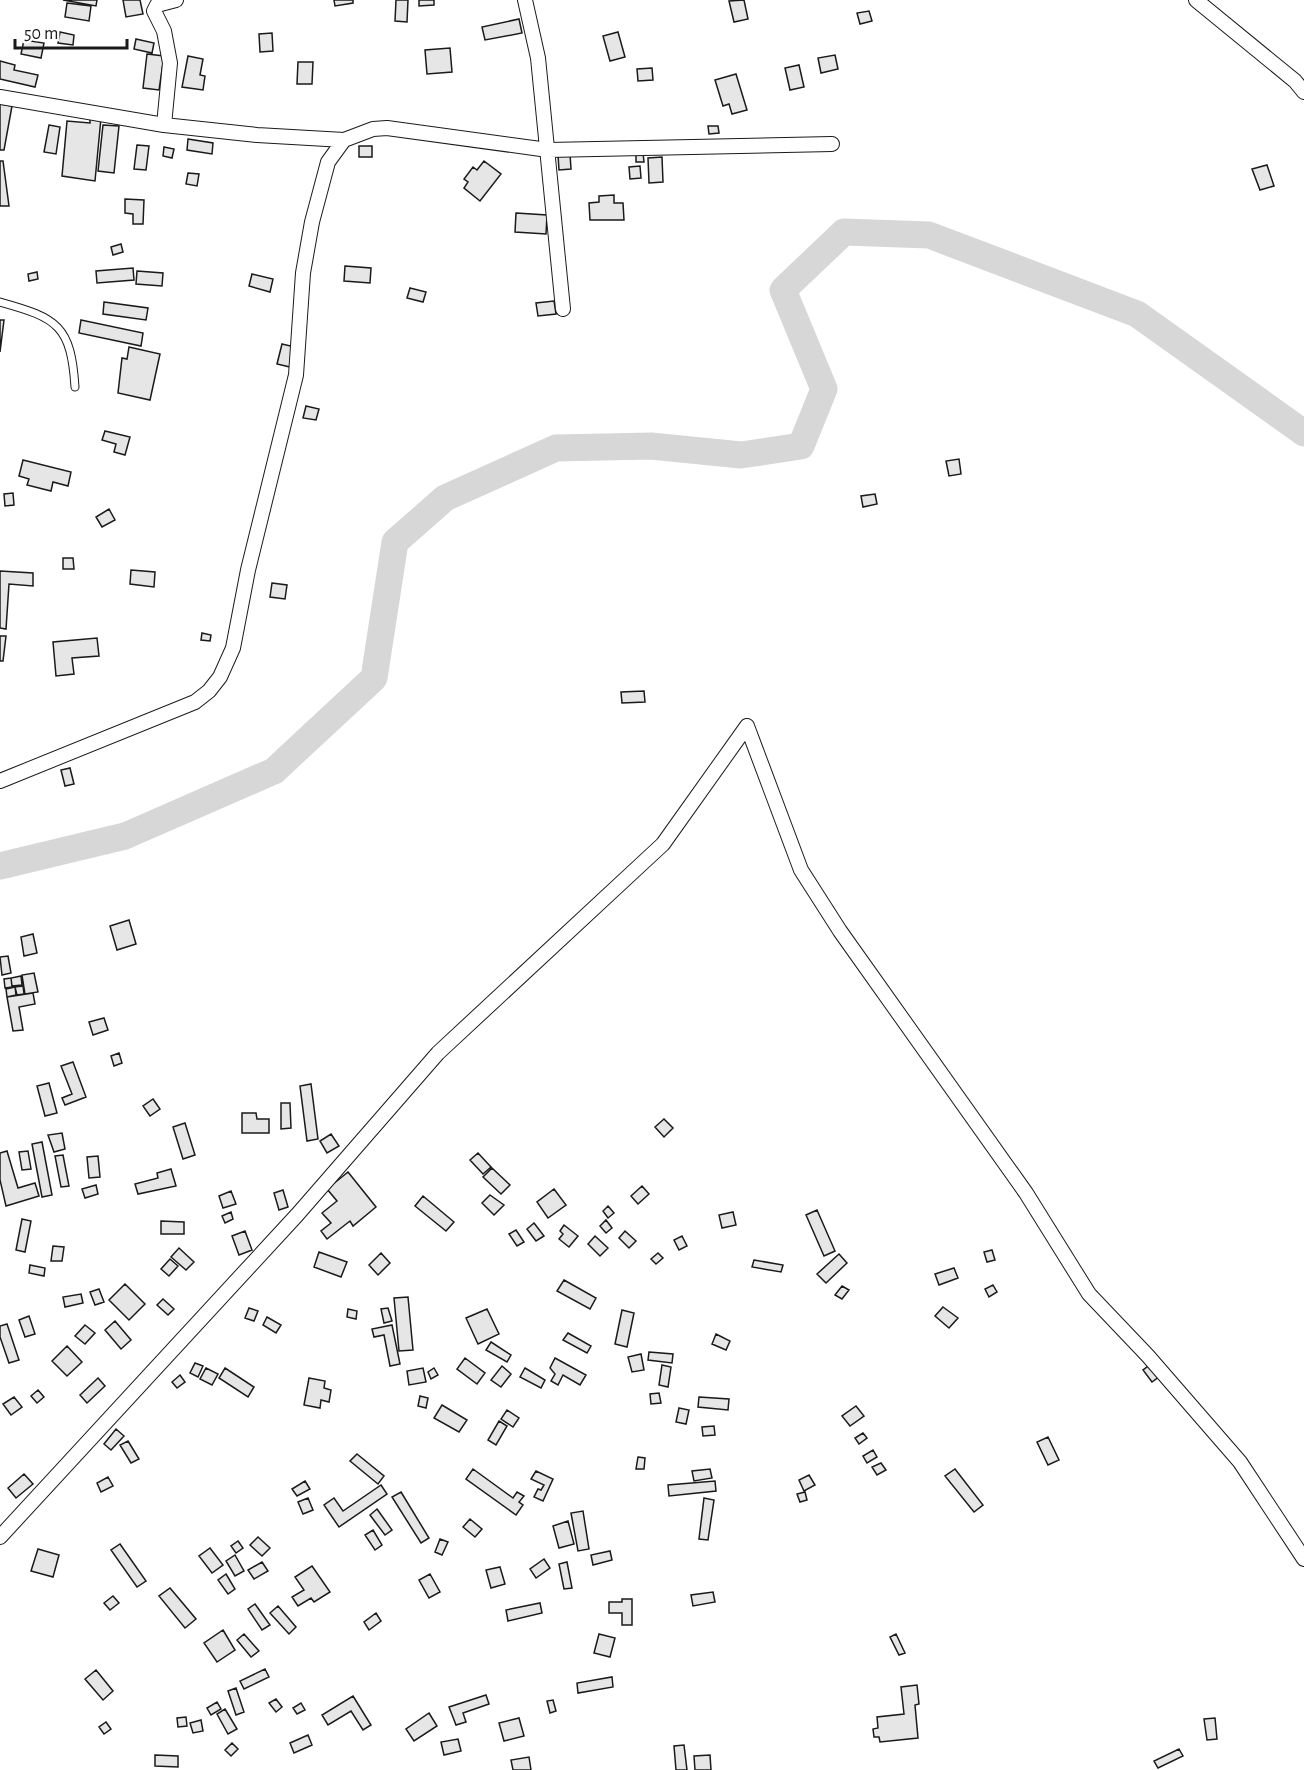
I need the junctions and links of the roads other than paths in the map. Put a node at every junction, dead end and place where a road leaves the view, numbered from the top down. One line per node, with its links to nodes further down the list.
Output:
1 (176, 0): 6 (street)
2 (525, 0): 9 (street)
3 (1196, 0): 4 (street)
4 (1304, 92)
5 (0, 96): 6 (street)
6 (164, 125): 7 (street)
7 (344, 140): 9 (street); 13 (street)
8 (832, 144): 9 (street)
9 (548, 150): 11 (street)
10 (0, 302): 12 (lane)
11 (563, 309)
12 (75, 387)
13 (0, 781)
14 (3, 1532): 15 (street)
15 (1304, 1559)

